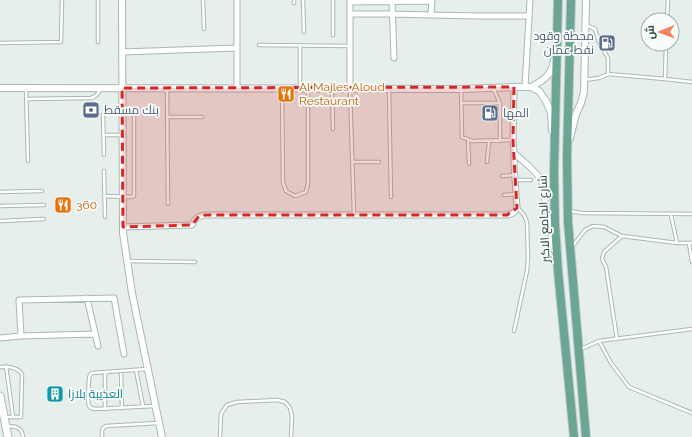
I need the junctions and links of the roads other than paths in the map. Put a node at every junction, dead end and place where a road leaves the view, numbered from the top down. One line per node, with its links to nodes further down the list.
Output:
1 (62, 0): 26 (lane)
2 (98, 0): 27 (lane)
3 (122, 0): 32 (street)
4 (203, 0): 22 (lane)
5 (237, 0): 31 (street)
6 (303, 0): 24 (lane)
7 (333, 0): 25 (lane)
8 (432, 0): 15 (street); 19 (street)
9 (530, 0): 20 (street)
10 (558, 0): 23 (main road, شارع الجامع الاكبر)
11 (571, 0): 71 (main road, شارع الجامع الاكبر)
12 (586, 0): 21 (street)
13 (668, 0): 16 (lane)
14 (350, 1): 15 (street); 17 (street)
15 (392, 1): 18 (street)
16 (667, 12)
17 (350, 14): 18 (street); 30 (street)
18 (392, 14): 19 (street); 34 (street)
19 (431, 15): 20 (street)
20 (529, 16): 40 (street)
21 (585, 24): 35 (lane); 37 (street)
22 (204, 29)
23 (558, 31): 40 (street); 77 (main road, شارع الجامع الاكبر)
24 (304, 32)
25 (333, 35)
26 (0, 42)
27 (98, 42)
28 (259, 45): 29 (lane)
29 (300, 46): 30 (lane); 49 (lane)
30 (350, 46): 52 (street)
31 (237, 48): 32 (street); 47 (street)
32 (122, 52): 44 (street)
33 (666, 52): 36 (lane)
34 (394, 58)
35 (608, 74): 36 (lane); 37 (lane)
36 (665, 79): 38 (lane)
37 (584, 80): 71 (street)
38 (692, 82)
39 (514, 87): 40 (street); 46 (street); 66 (street)
40 (528, 87): 77 (street)
41 (0, 88): 42 (street)
42 (26, 88): 43 (street); 55 (lane)
43 (100, 88): 44 (street); 55 (lane)
44 (122, 88): 45 (street); 58 (street)
45 (167, 88): 47 (street); 60 (lane)
46 (493, 88): 54 (street); 57 (lane)
47 (237, 89): 48 (street)
48 (282, 89): 49 (street); 50 (lane)
49 (300, 89): 50 (street)
50 (308, 89): 51 (street)
51 (332, 89): 52 (street); 62 (lane)
52 (350, 89): 53 (street); 73 (lane)
53 (389, 89): 54 (street); 88 (lane)
54 (461, 89): 56 (lane)
55 (27, 99): 72 (lane)
56 (461, 103): 57 (lane); 65 (lane)
57 (500, 103): 68 (lane)
58 (122, 110): 64 (street); 87 (lane)
59 (103, 115): 63 (lane)
60 (168, 117): 61 (lane); 89 (lane)
61 (202, 117)
62 (333, 129)
63 (104, 135): 64 (lane); 70 (lane)
64 (122, 135): 87 (street)
65 (468, 139): 67 (lane); 76 (lane)
66 (512, 140): 68 (lane); 69 (street)
67 (489, 141): 68 (lane); 75 (lane)
68 (500, 141)
69 (514, 153): 80 (street); 108 (street)
70 (104, 155)
71 (567, 156): 93 (main road, شارع الجامع الاكبر)
72 (28, 161)
73 (352, 162): 74 (lane); 95 (lane)
74 (379, 162)
75 (487, 162)
76 (469, 164)
77 (555, 166): 108 (main road, شارع الجامع الاكبر)
78 (104, 171): 86 (lane)
79 (502, 176): 80 (lane)
80 (515, 178): 81 (lane); 84 (street)
81 (531, 180)
82 (42, 191): 83 (lane)
83 (0, 192)
84 (516, 194): 85 (lane); 92 (street)
85 (504, 195)
86 (104, 196): 87 (lane); 97 (lane)
87 (123, 197): 100 (street)
88 (391, 197)
89 (168, 204)
90 (0, 206): 91 (lane)
91 (44, 206)
92 (517, 208): 95 (street); 111 (lane)
93 (569, 211): 96 (lane); 104 (main road, شارع الجامع الاكبر)
94 (692, 214): 96 (lane)
95 (354, 215): 100 (street)
96 (671, 215): 102 (lane)
97 (105, 217)
98 (44, 219): 99 (lane)
99 (0, 221)
100 (124, 227): 105 (street)
101 (622, 236): 102 (lane); 104 (lane); 115 (lane)
102 (677, 242): 103 (lane)
103 (691, 243): 107 (lane)
104 (571, 249): 118 (main road, شارع الجامع الاكبر)
105 (127, 261): 106 (lane); 122 (street)
106 (195, 262)
107 (692, 262)
108 (558, 271): 142 (main road, شارع الجامع الاكبر)
109 (87, 298): 112 (street); 113 (street); 119 (street)
110 (692, 330): 115 (lane)
111 (514, 332)
112 (94, 334): 113 (street); 117 (street)
113 (21, 336): 114 (street)
114 (0, 338)
115 (617, 339): 116 (lane)
116 (599, 341): 118 (lane); 131 (lane)
117 (98, 346)
118 (579, 350): 143 (main road, شارع الجامع الاكبر)
119 (124, 354)
120 (6, 366): 121 (lane); 133 (lane); 133 (lane)
121 (0, 367)
122 (148, 369): 123 (lane); 128 (street)
123 (136, 370): 124 (lane); 127 (lane)
124 (121, 371): 125 (lane); 130 (lane)
125 (105, 372): 129 (lane); 129 (lane)
126 (0, 396): 132 (main road)
127 (143, 406): 128 (lane); 130 (lane)
128 (155, 406): 134 (street)
129 (105, 408): 130 (lane)
130 (122, 408)
131 (692, 413)
132 (4, 417): 133 (lane); 135 (main road)
133 (13, 417)
134 (159, 423): 138 (lane); 139 (street)
135 (6, 426): 136 (main road); 137 (lane)
136 (8, 437)
137 (23, 437)
138 (102, 437)
139 (162, 437)
140 (220, 437): 141 (lane)
141 (291, 437)
142 (574, 437)
143 (586, 437)

